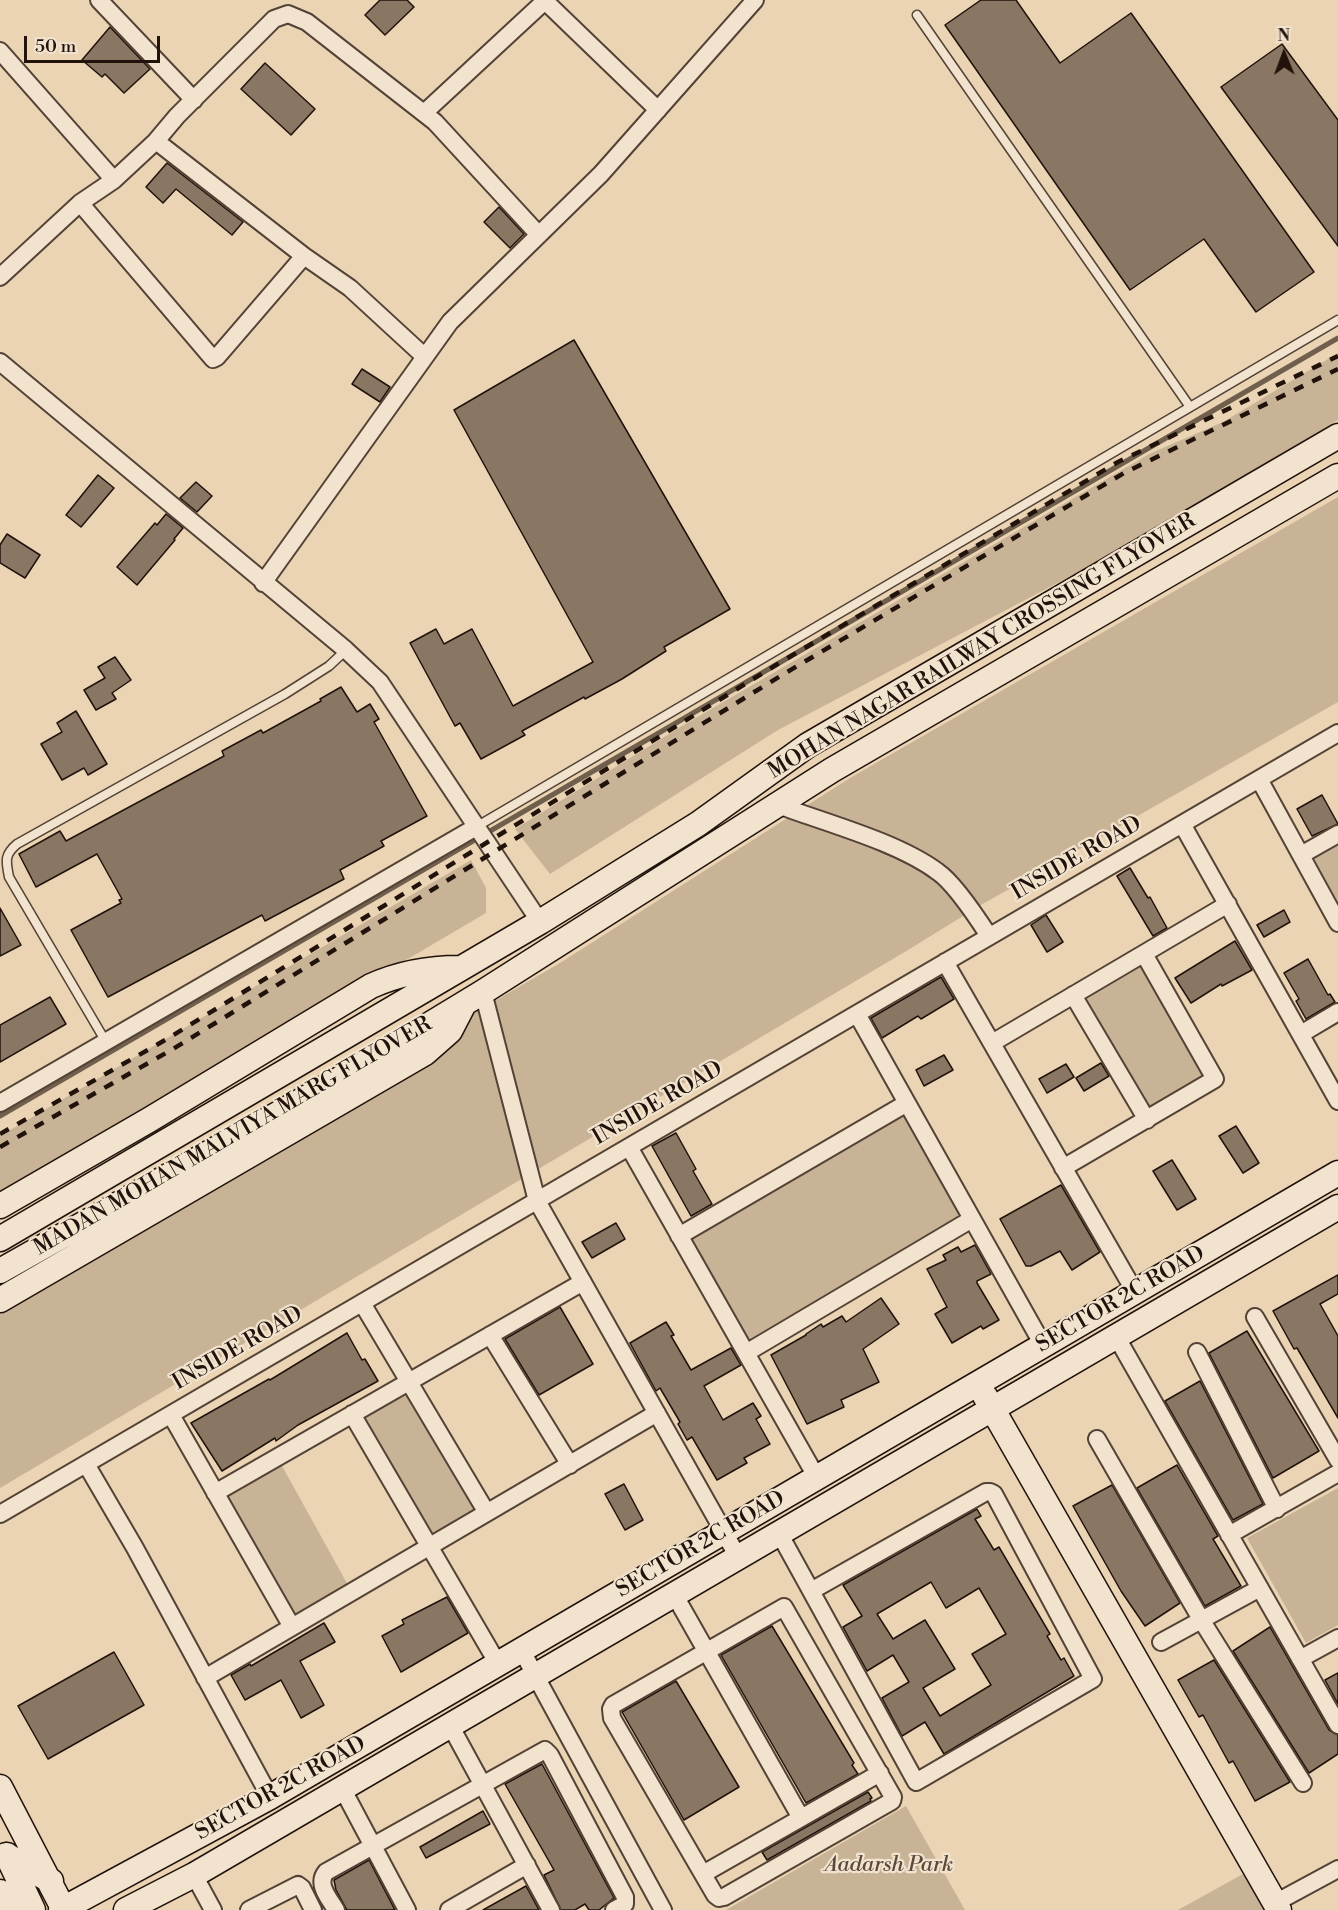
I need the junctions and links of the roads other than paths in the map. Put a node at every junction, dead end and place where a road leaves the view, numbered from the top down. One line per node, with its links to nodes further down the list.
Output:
1 (99, 0): 6 (street)
2 (755, 0): 7 (street)
3 (546, 1): 7 (street); 8 (street)
4 (917, 15): 18 (lane)
5 (0, 51): 10 (street)
6 (194, 100): 8 (street); 9 (street)
7 (658, 110): 12 (street)
8 (424, 113): 12 (street)
9 (156, 141): 10 (street); 13 (street)
10 (114, 180): 11 (street)
11 (80, 203): 13 (street); 14 (street)
12 (539, 235): 16 (street)
13 (304, 256): 16 (street)
14 (0, 277)
15 (1338, 320): 18 (lane)
16 (425, 357): 21 (street)
17 (0, 362): 21 (street)
18 (1190, 407): 27 (lane)
19 (1338, 436): 31 (main road, MOHAN NAGAR RAILWAY CROSSING FLYOVER)
20 (1338, 476): 25 (main road, MOHAN NAGAR RAILWAY CROSSING FLYOVER)
21 (263, 583): 22 (street)
22 (346, 650): 27 (street); 42 (lane)
23 (1338, 732): 24 (street, INSIDE ROAD)
24 (1259, 779): 26 (street, INSIDE ROAD); 29 (street)
25 (778, 806): 33 (street); 38 (main road, MOHAN NAGAR RAILWAY CROSSING FLYOVER)
26 (1182, 824): 30 (street); 33 (street, INSIDE ROAD)
27 (477, 828): 31 (street); 42 (street)
28 (1338, 834): 29 (street)
29 (1301, 855): 32 (street)
30 (1228, 904): 34 (street); 41 (street)
31 (540, 922): 36 (main road, MOHAN NAGAR RAILWAY CROSSING FLYOVER)
32 (1338, 923)
33 (989, 936): 35 (street, INSIDE ROAD)
34 (1143, 954): 37 (street); 47 (street)
35 (945, 962): 40 (street, INSIDE ROAD); 43 (street)
36 (464, 968): 52 (main road); 56 (main road, MADAN MOHAN MALVIYA MARG FLYOVER)
37 (1073, 995): 43 (street); 47 (street)
38 (474, 997): 51 (street); 58 (main road, MADAN MOHAN MALVIYA MARG FLYOVER); 62 (main road)
39 (1338, 1012): 41 (street)
40 (857, 1014): 46 (street); 48 (street, INSIDE ROAD)
41 (1301, 1034): 44 (street)
42 (106, 1042): 45 (street)
43 (992, 1043): 49 (street)
44 (1338, 1101)
45 (0, 1103)
46 (907, 1103): 54 (street); 55 (street)
47 (1147, 1120): 49 (street)
48 (629, 1147): 51 (street, INSIDE ROAD); 55 (street)
49 (1063, 1168): 61 (street)
50 (1337, 1175): 57 (main road, SECTOR 2C ROAD)
51 (537, 1201): 60 (street); 63 (street, INSIDE ROAD)
52 (0, 1206)
53 (1338, 1207): 59 (main road, SECTOR 2C ROAD)
54 (972, 1220): 67 (street); 69 (street)
55 (679, 1236): 69 (street)
56 (0, 1239)
57 (1211, 1247): 59 (main road); 61 (main road, SECTOR 2C ROAD)
58 (0, 1271)
59 (1226, 1272): 66 (main road, SECTOR 2C ROAD)
60 (583, 1282): 65 (street); 73 (street)
61 (1135, 1292): 67 (main road, SECTOR 2C ROAD)
62 (0, 1300)
63 (362, 1303): 70 (street); 75 (street, INSIDE ROAD)
64 (1255, 1317): 77 (street)
65 (490, 1335): 70 (street); 79 (street)
66 (1116, 1336): 72 (main road, SECTOR 2C ROAD); 88 (street)
67 (1044, 1346): 71 (main road, SECTOR 2C ROAD)
68 (1197, 1352): 83 (street)
69 (746, 1353): 81 (street)
70 (409, 1382): 74 (street); 84 (street)
71 (978, 1384): 72 (main road); 81 (main road, SECTOR 2C ROAD)
72 (992, 1409): 87 (main road, SECTOR 2C ROAD); 122 (main road)
73 (657, 1413): 79 (street); 86 (street)
74 (352, 1414): 82 (street); 89 (street)
75 (171, 1415): 78 (street, INSIDE ROAD); 82 (street)
76 (1097, 1439): 94 (street)
77 (1338, 1460)
78 (86, 1464): 85 (street, INSIDE ROAD); 103 (street)
79 (570, 1465): 84 (street)
80 (1338, 1473): 83 (street)
81 (817, 1478): 86 (main road, SECTOR 2C ROAD)
82 (215, 1493): 95 (street)
83 (1277, 1509): 88 (street)
84 (487, 1513): 89 (street)
85 (0, 1514)
86 (724, 1532): 90 (street); 98 (main road, SECTOR 2C ROAD)
87 (779, 1533): 90 (main road, SECTOR 2C ROAD); 92 (street)
88 (1229, 1534): 91 (street)
89 (429, 1547): 95 (street); 101 (street)
90 (738, 1557): 93 (main road, SECTOR 2C ROAD)
91 (1260, 1588): 94 (street); 100 (street)
92 (811, 1592): 92 (street)
93 (674, 1594): 99 (street); 102 (main road, SECTOR 2C ROAD)
94 (1202, 1621): 97 (street); 107 (street)
95 (292, 1627): 103 (street)
96 (1338, 1638): 100 (street)
97 (1161, 1642)
98 (522, 1651): 101 (main road, SECTOR 2C ROAD); 102 (street)
99 (706, 1651): 106 (street); 112 (street); 117 (street)
100 (1300, 1659): 105 (street)
101 (498, 1665): 111 (main road, SECTOR 2C ROAD)
102 (535, 1676): 104 (main road, SECTOR 2C ROAD); 135 (street)
103 (205, 1678): 111 (street)
104 (450, 1725): 108 (street); 110 (main road, SECTOR 2C ROAD)
105 (1338, 1725)
106 (880, 1773): 112 (street); 117 (street)
107 (1303, 1783)
108 (482, 1784): 113 (street); 115 (street); 134 (street)
109 (0, 1787): 119 (main road)
110 (342, 1788): 113 (street); 118 (main road, SECTOR 2C ROAD)
111 (270, 1797): 121 (main road, SECTOR 2C ROAD)
112 (801, 1818): 117 (street)
113 (373, 1847): 130 (street); 131 (street)
114 (3, 1849): 119 (main road); 124 (main road)
115 (527, 1865): 132 (street); 133 (street)
116 (1338, 1869): 122 (street)
117 (703, 1874)
118 (194, 1875): 126 (main road, SECTOR 2C ROAD); 127 (street)
119 (50, 1881): 121 (main road); 125 (main road)
120 (0, 1892): 123 (main road)
121 (91, 1894): 125 (main road, SECTOR 2C ROAD)
122 (1277, 1907)
123 (9, 1910)
124 (33, 1910)
125 (63, 1910)
126 (126, 1910)
127 (213, 1910)
128 (249, 1910): 129 (street)
129 (313, 1910)
130 (336, 1910)
131 (407, 1910)
132 (448, 1910)
133 (551, 1910)
134 (614, 1910)
135 (663, 1910)

